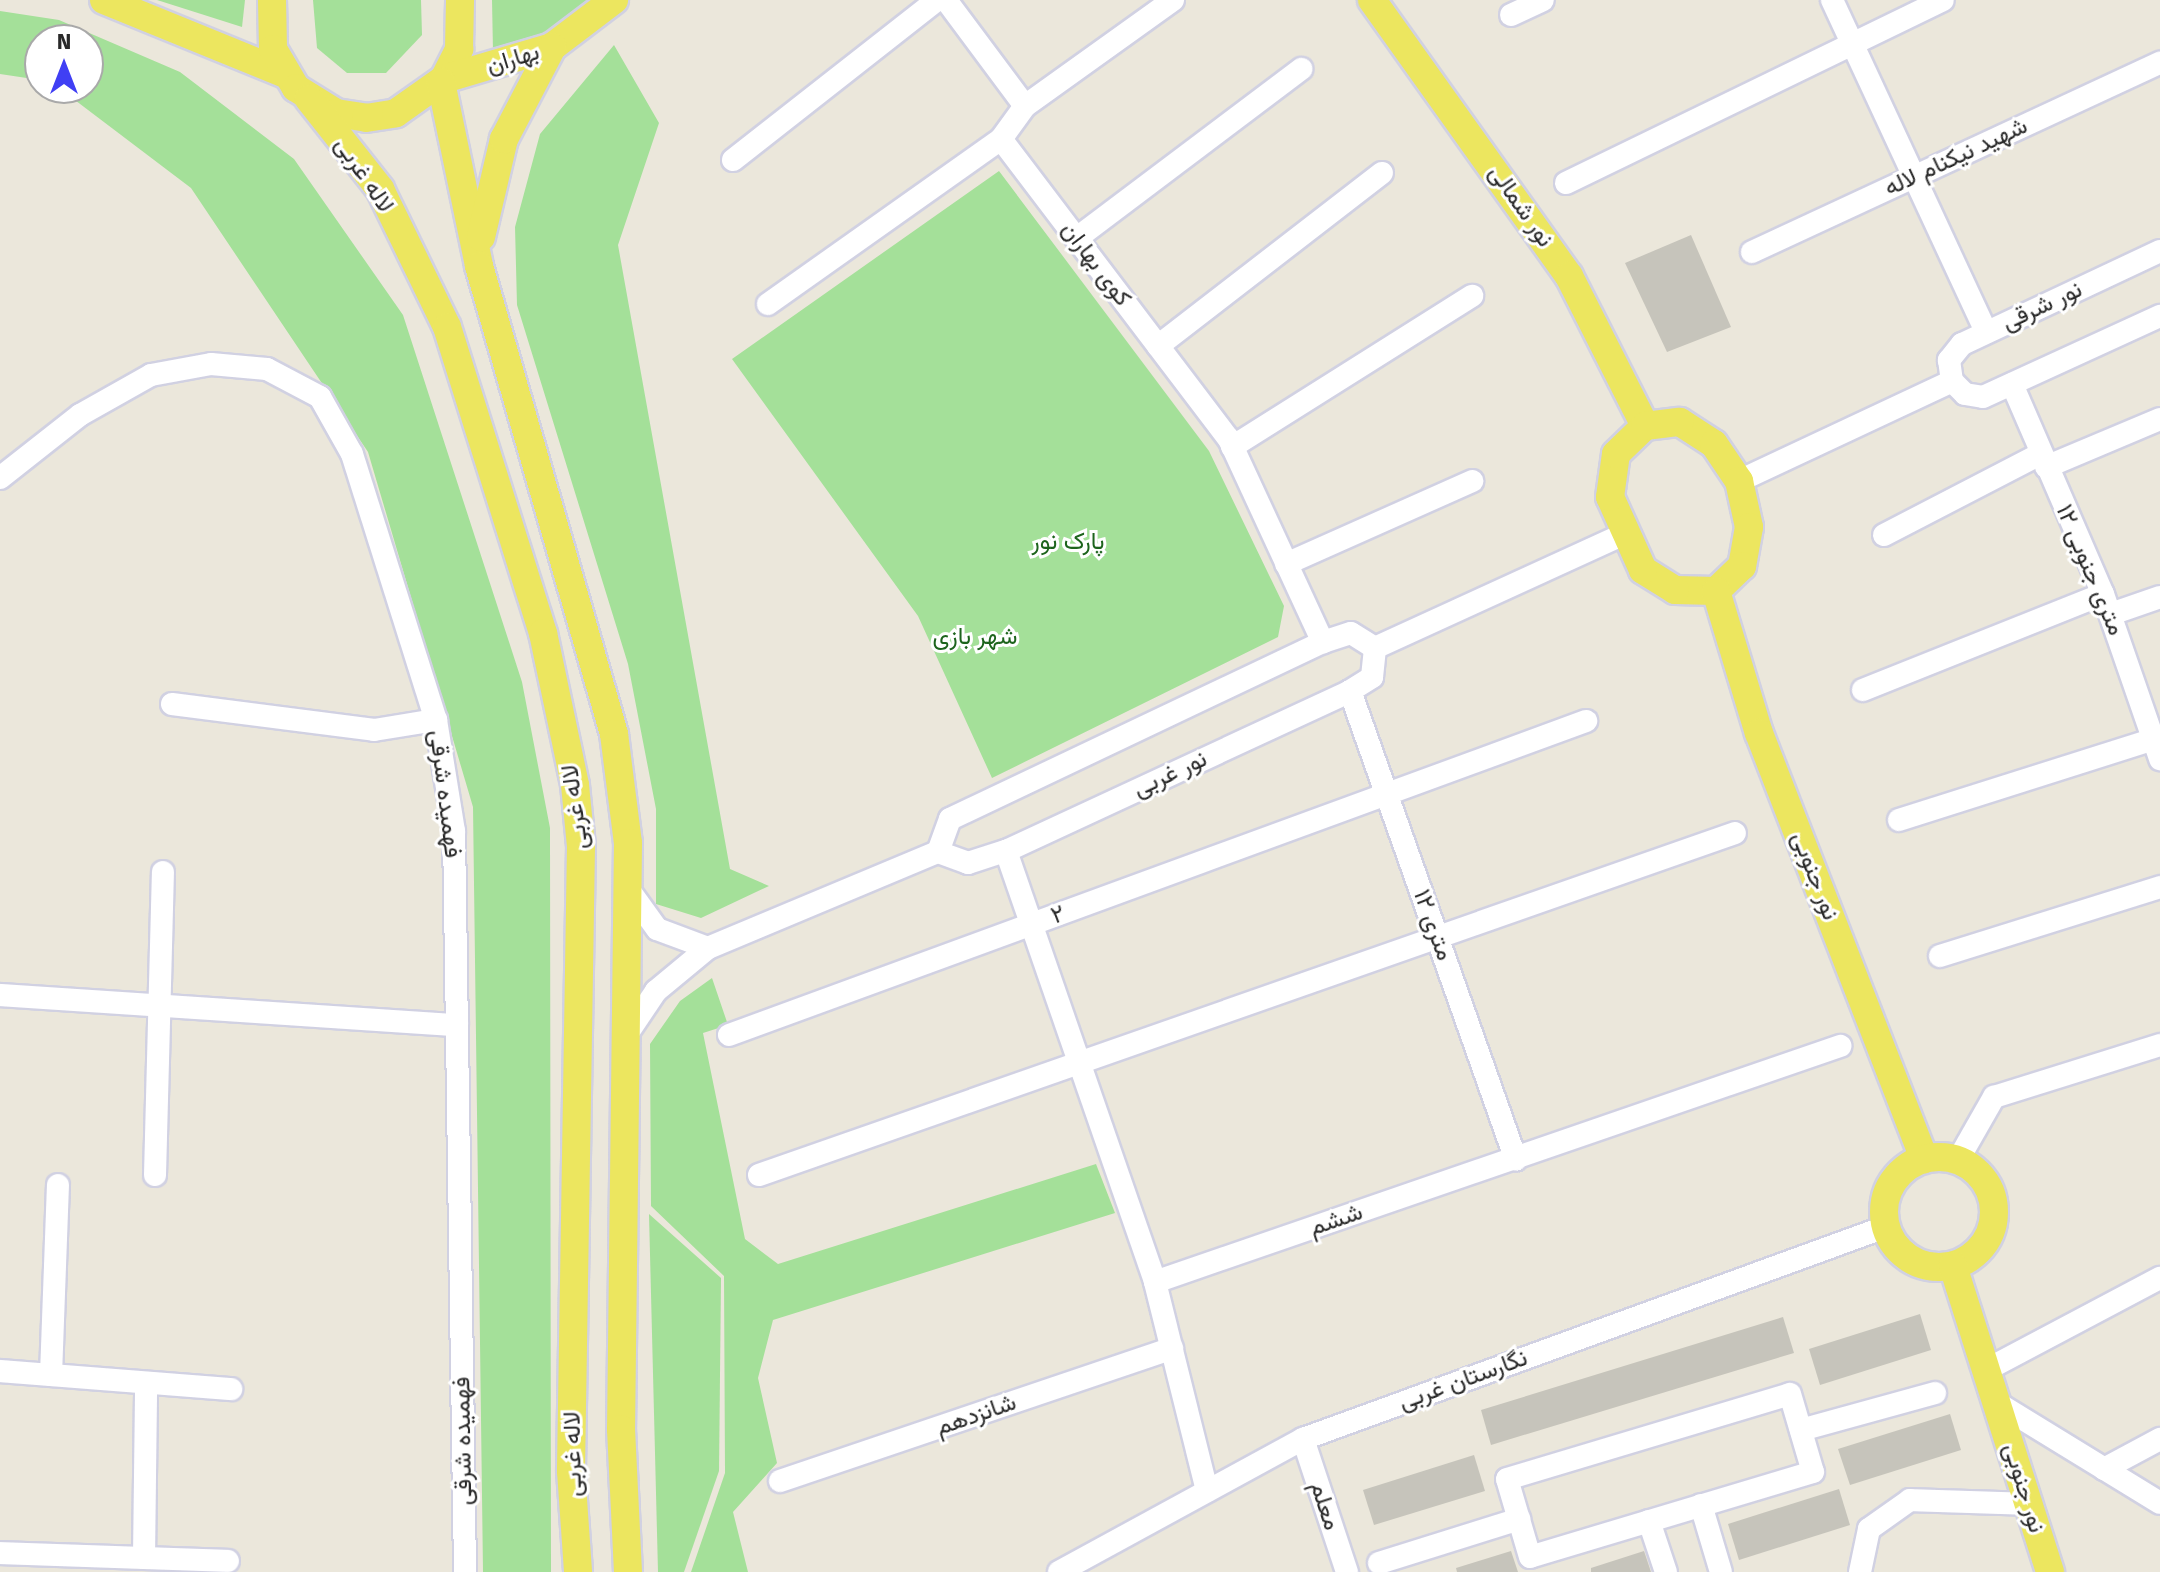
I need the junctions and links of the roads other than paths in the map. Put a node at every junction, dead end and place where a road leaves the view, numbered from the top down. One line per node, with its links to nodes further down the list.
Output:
1 (104, 0): 17 (main road)
2 (272, 0): 17 (main road)
3 (460, 0): 18 (main road)
4 (614, 0): 14 (main road, بهاران)
5 (937, 0): 22 (street)
6 (946, 0): 20 (street)
7 (1173, 0): 20 (street)
8 (1372, 0): 38 (main road, نور شمالی)
9 (1543, 0): 12 (street)
10 (1832, 0): 13 (street)
11 (1943, 0): 13 (street)
12 (1511, 15)
13 (1852, 44): 24 (street); 25 (street)
14 (552, 47): 18 (main road, بهاران); 29 (main road)
15 (2160, 63): 24 (street, شهید نیکنام لاله)
16 (1301, 69): 26 (street)
17 (285, 74): 19 (main road, لاله غربی)
18 (443, 80): 19 (main road); 29 (main road, لاله غربی)
19 (309, 99): 112 (main road, لاله غربی)
20 (1025, 106): 21 (street)
21 (1001, 139): 26 (street, کوی بهاران); 31 (street)
22 (733, 160)
23 (1382, 173): 34 (street)
24 (1914, 176): 28 (street, شهید نیکنام لاله); 33 (street)
25 (1566, 183)
26 (1077, 238): 34 (street, کوی بهاران)
27 (2160, 251): 33 (street, نور شرقی)
28 (1752, 252)
29 (479, 266): 65 (main road, لاله غربی)
30 (1472, 296): 39 (street)
31 (768, 304)
32 (2160, 316): 36 (street)
33 (1986, 332): 35 (street, نور شرقی)
34 (1158, 346): 39 (street, کوی بهاران)
35 (1952, 381): 36 (street); 43 (street)
36 (2012, 384): 40 (street, ۱۲ متری جنوبی)
37 (2160, 419): 40 (street)
38 (1645, 426): 43 (main road); 44 (main road)
39 (1232, 447): 46 (street, کوی بهاران)
40 (2043, 461): 45 (street); 49 (street, ۱۲ متری جنوبی)
41 (1, 474): 55 (street, فهمیده شرقی)
42 (1472, 481): 46 (street)
43 (1739, 481): 47 (main road)
44 (1622, 535): 47 (main road); 51 (street)
45 (1884, 535)
46 (1286, 564): 50 (street, کوی بهاران)
47 (1716, 591): 79 (main road, نور جنوبی)
48 (2160, 597): 49 (street)
49 (2107, 604): 52 (street); 57 (street, ۱۲ متری جنوبی)
50 (1323, 642): 51 (street); 62 (street)
51 (1375, 648): 53 (street, نور غربی)
52 (1863, 690)
53 (1350, 691): 58 (street, ۱۲ متری); 61 (street, نور غربی)
54 (172, 704): 55 (street)
55 (436, 720): 72 (street, فهمیده شرقی)
56 (1586, 721): 58 (street, ۲)
57 (2157, 749): 59 (street)
58 (1386, 794): 66 (street, ۲); 67 (street, ۱۲ متری)
59 (1899, 820)
60 (1735, 833): 67 (street)
61 (1006, 851): 62 (street, نور غربی); 66 (street)
62 (938, 852): 68 (street)
63 (163, 872): 71 (street)
64 (2160, 887): 69 (street)
65 (629, 890): 68 (street); 74 (main road, لاله غربی)
66 (1031, 925): 73 (street, ۲); 77 (street)
67 (1438, 938): 77 (street); 78 (street, ۱۲ متری)
68 (708, 948): 74 (street)
69 (1940, 956)
70 (0, 995): 71 (street)
71 (159, 1006): 72 (street); 81 (street)
72 (457, 1025): 111 (street, فهمیده شرقی)
73 (729, 1035)
74 (625, 1037): 113 (main road, لاله غربی)
75 (2160, 1045): 80 (street)
76 (1840, 1046): 78 (street, ششم)
77 (1080, 1065): 82 (street); 87 (street)
78 (1516, 1159): 87 (street, ششم)
79 (1924, 1159): 80 (main road); 84 (main road)
80 (1958, 1160): 85 (main road)
81 (155, 1175)
82 (759, 1175)
83 (58, 1185): 91 (street)
84 (1885, 1227): 85 (main road); 97 (street, نگارستان غربی)
85 (1953, 1266): 89 (main road, نور جنوبی)
86 (2160, 1278): 89 (street)
87 (1155, 1282): 88 (street)
88 (1172, 1348): 100 (street, شانزدهم); 101 (street)
89 (1986, 1370): 95 (main road, نور جنوبی)
90 (0, 1371): 91 (street)
91 (51, 1375): 92 (street)
92 (146, 1383): 93 (street); 108 (street)
93 (231, 1389)
94 (1935, 1393): 96 (street)
95 (1997, 1403): 99 (street); 103 (main road, نور جنوبی)
96 (1801, 1430): 104 (street); 105 (street)
97 (1303, 1439): 101 (street, نگارستان غربی); 115 (street, معلم)
98 (2160, 1439): 99 (street)
99 (2104, 1469): 102 (street)
100 (780, 1481)
101 (1207, 1491): 114 (street, نگارستان غربی)
102 (2160, 1503)
103 (2029, 1504): 118 (street); 119 (main road, نور جنوبی)
104 (1701, 1505): 106 (street); 117 (street)
105 (1519, 1519): 106 (street); 110 (street)
106 (1649, 1521): 116 (street)
107 (0, 1553): 108 (street)
108 (144, 1558): 109 (street)
109 (228, 1561)
110 (1379, 1563)
111 (465, 1572)
112 (578, 1572)
113 (628, 1572)
114 (1059, 1572)
115 (1347, 1572)
116 (1666, 1572)
117 (1721, 1572)
118 (1860, 1572)
119 (2050, 1572)

